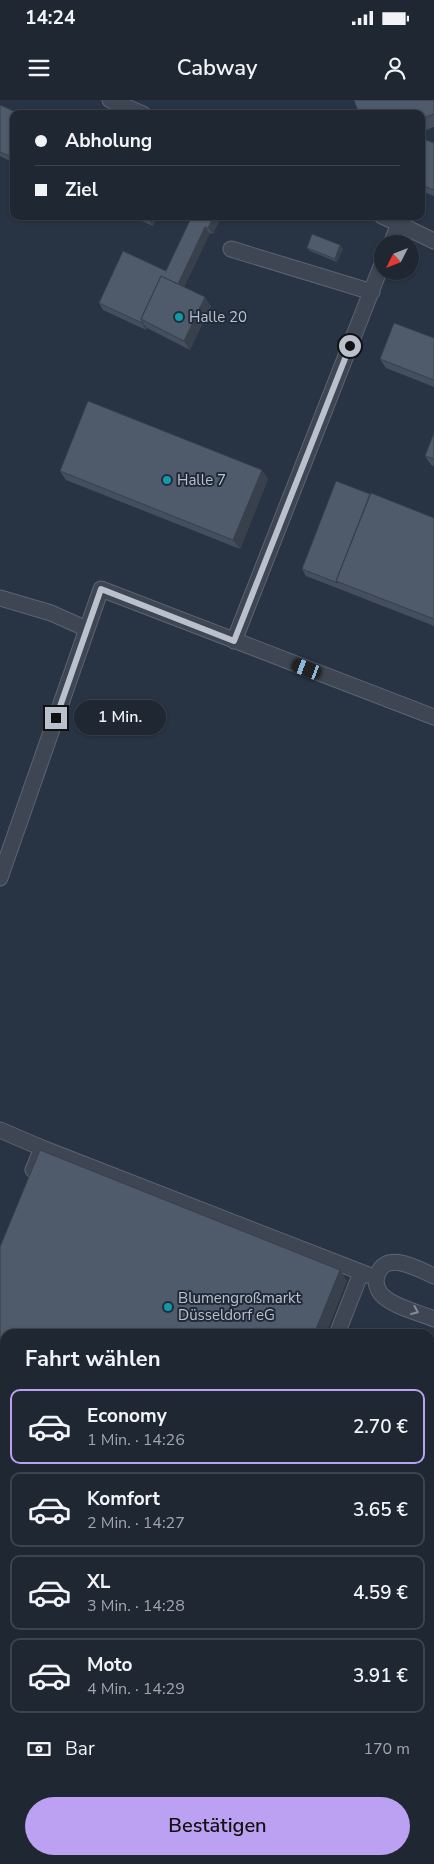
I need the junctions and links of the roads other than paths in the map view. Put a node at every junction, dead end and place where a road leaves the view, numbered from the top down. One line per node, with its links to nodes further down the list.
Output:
1 (110, 100): 2 (lane)
2 (134, 110)
3 (390, 220): 4 (lane)
4 (399, 224): 5 (lane); 6 (lane)
5 (395, 235)
6 (434, 241)
7 (231, 249): 9 (lane)
8 (376, 280): 9 (lane)
9 (372, 292): 12 (lane)
10 (0, 598): 11 (lane)
11 (88, 629): 12 (lane); 14 (lane)
12 (234, 641): 13 (lane)
13 (434, 717)
14 (0, 878)
15 (0, 1130): 16 (lane)
16 (42, 1148): 17 (lane); 18 (lane)
17 (28, 1183)
18 (361, 1273): 20 (lane); 22 (lane)
19 (434, 1276): 20 (lane)
20 (376, 1278): 21 (lane, one-way to 21)
21 (434, 1319)
22 (339, 1329)

